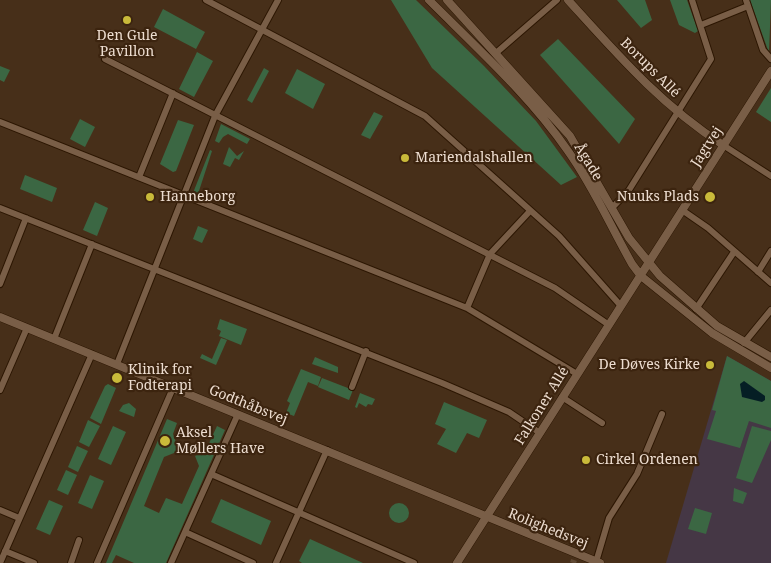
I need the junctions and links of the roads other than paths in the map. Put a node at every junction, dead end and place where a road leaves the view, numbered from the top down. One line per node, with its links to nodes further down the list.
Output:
1 (206, 0): 10 (street)
2 (278, 0): 10 (street)
3 (429, 0): 35 (street, Ågade)
4 (447, 0): 11 (street, Ågade)
5 (557, 0): 11 (street)
6 (568, 0): 16 (street, Borups Allé)
7 (692, 0): 9 (street)
8 (747, 3): 9 (street); 13 (street)
9 (701, 25): 16 (street)
10 (263, 29): 17 (street); 25 (street)
11 (496, 53): 24 (street, Ågade)
12 (105, 59): 15 (street)
13 (771, 59)
14 (771, 71): 19 (street, Jagtvej)
15 (173, 93): 17 (street); 21 (street)
16 (678, 114): 19 (street, Borups Allé); 24 (street)
17 (216, 116): 22 (street); 31 (street)
18 (0, 122): 21 (street)
19 (723, 145): 20 (street); 26 (street, Jagtvej)
20 (771, 176)
21 (138, 177): 22 (street)
22 (184, 195): 33 (street); 39 (street)
23 (0, 208): 27 (street)
24 (612, 208): 32 (street, Ågade)
25 (530, 210): 31 (street); 38 (street)
26 (682, 210): 30 (street); 32 (street, Jagtvej)
27 (26, 218): 28 (street); 37 (street)
28 (92, 244): 33 (street); 45 (street)
29 (771, 251): 34 (street)
30 (734, 252): 34 (street); 40 (street)
31 (490, 254): 39 (street); 43 (street)
32 (648, 263): 35 (street, Falkoner Allé); 40 (street, Ågade)
33 (155, 269): 47 (street); 50 (street)
34 (758, 272): 36 (street)
35 (641, 276): 38 (street, Falkoner Allé); 51 (street, Ågade)
36 (771, 283)
37 (0, 284)
38 (620, 306): 43 (street, Falkoner Allé)
39 (467, 308): 52 (street)
40 (696, 309): 46 (street, Ågade)
41 (771, 310): 46 (street)
42 (0, 317): 44 (street, Godthåbsvej)
43 (609, 325): 52 (street, Falkoner Allé)
44 (27, 328): 45 (street, Godthåbsvej); 55 (street)
45 (54, 339): 48 (street, Godthåbsvej)
46 (744, 343): 49 (street, Ågade)
47 (366, 351): 54 (street); 60 (street)
48 (92, 354): 50 (street, Godthåbsvej); 65 (street)
49 (771, 357)
50 (117, 364): 53 (street, Godthåbsvej)
51 (771, 368)
52 (577, 374): 56 (street, Falkoner Allé)
53 (173, 388): 57 (street, Godthåbsvej); 74 (street)
54 (352, 388)
55 (0, 390)
56 (562, 397): 59 (street); 60 (street, Falkoner Allé)
57 (238, 414): 61 (street, Godthåbsvej); 62 (street)
58 (662, 414): 70 (street)
59 (602, 423)
60 (540, 433): 66 (street, Falkoner Allé)
61 (327, 450): 64 (street); 66 (street, Godthåbsvej)
62 (211, 474): 64 (street); 67 (street)
63 (0, 510): 65 (street)
64 (299, 513): 77 (street); 78 (street)
65 (19, 518): 69 (street)
66 (486, 518): 70 (street, Rolighedsvej); 79 (street, Falkoner Allé)
67 (185, 532): 75 (street); 76 (street)
68 (79, 540): 73 (street)
69 (5, 551): 71 (street); 72 (street)
70 (598, 562)
71 (0, 563)
72 (34, 563)
73 (71, 563)
74 (97, 563)
75 (171, 563)
76 (253, 563)
77 (276, 563)
78 (414, 563)
79 (457, 563)

